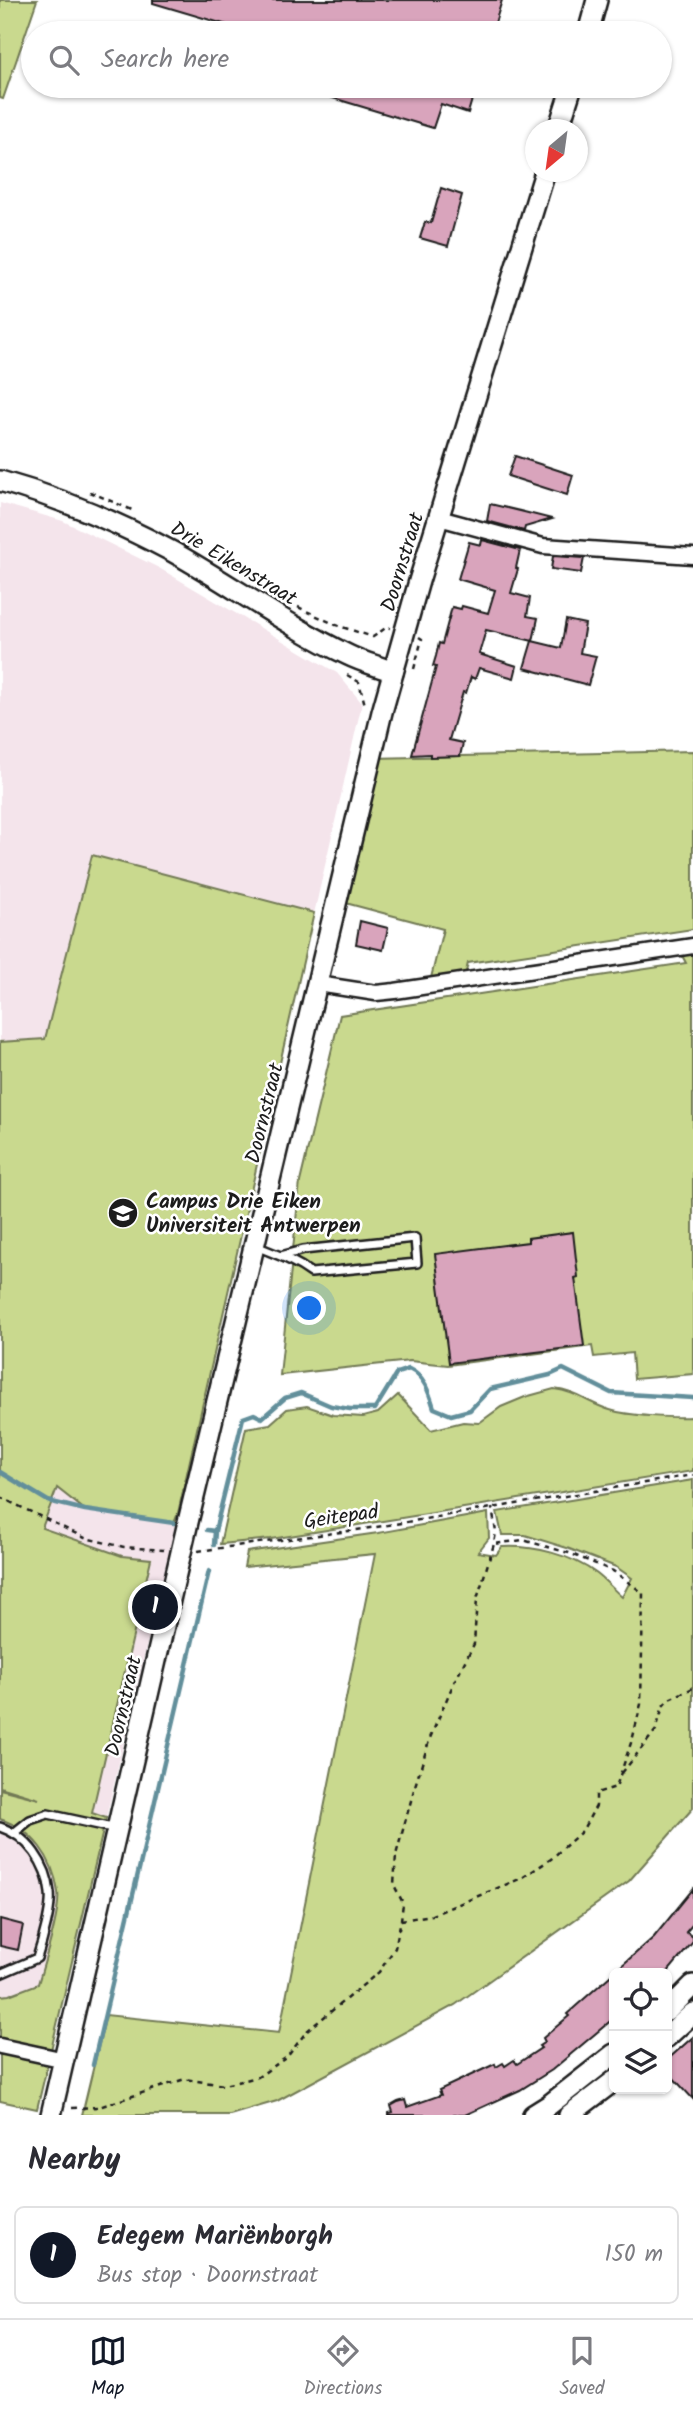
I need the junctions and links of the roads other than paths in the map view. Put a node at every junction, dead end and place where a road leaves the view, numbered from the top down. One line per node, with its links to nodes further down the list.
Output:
1 (597, 0): 2 (street)
2 (591, 21)
3 (568, 98): 4 (street)
4 (562, 119)
5 (542, 182): 7 (street, Doornstraat)
6 (0, 481): 9 (street, Drie Eikenstraat)
7 (439, 518): 8 (street); 9 (street, Doornstraat)
8 (693, 556)
9 (393, 672): 11 (street, Doornstraat)
10 (693, 946): 11 (street)
11 (318, 984): 12 (street, Doornstraat)
12 (255, 1246): 13 (lane); 15 (street, Doornstraat)
13 (281, 1256): 13 (lane)
14 (0, 1827): 16 (lane)
15 (118, 1829): 16 (lane); 24 (street, Doornstraat)
16 (15, 1832): 17 (lane)
17 (0, 1974)
18 (693, 1985): 19 (street)
19 (672, 2006)
20 (693, 2013): 21 (street)
21 (672, 2032)
22 (0, 2046): 24 (street)
23 (609, 2058): 27 (street)
24 (65, 2060): 26 (street, Doornstraat)
25 (609, 2085): 28 (street)
26 (52, 2112)
27 (533, 2115)
28 (569, 2115)

